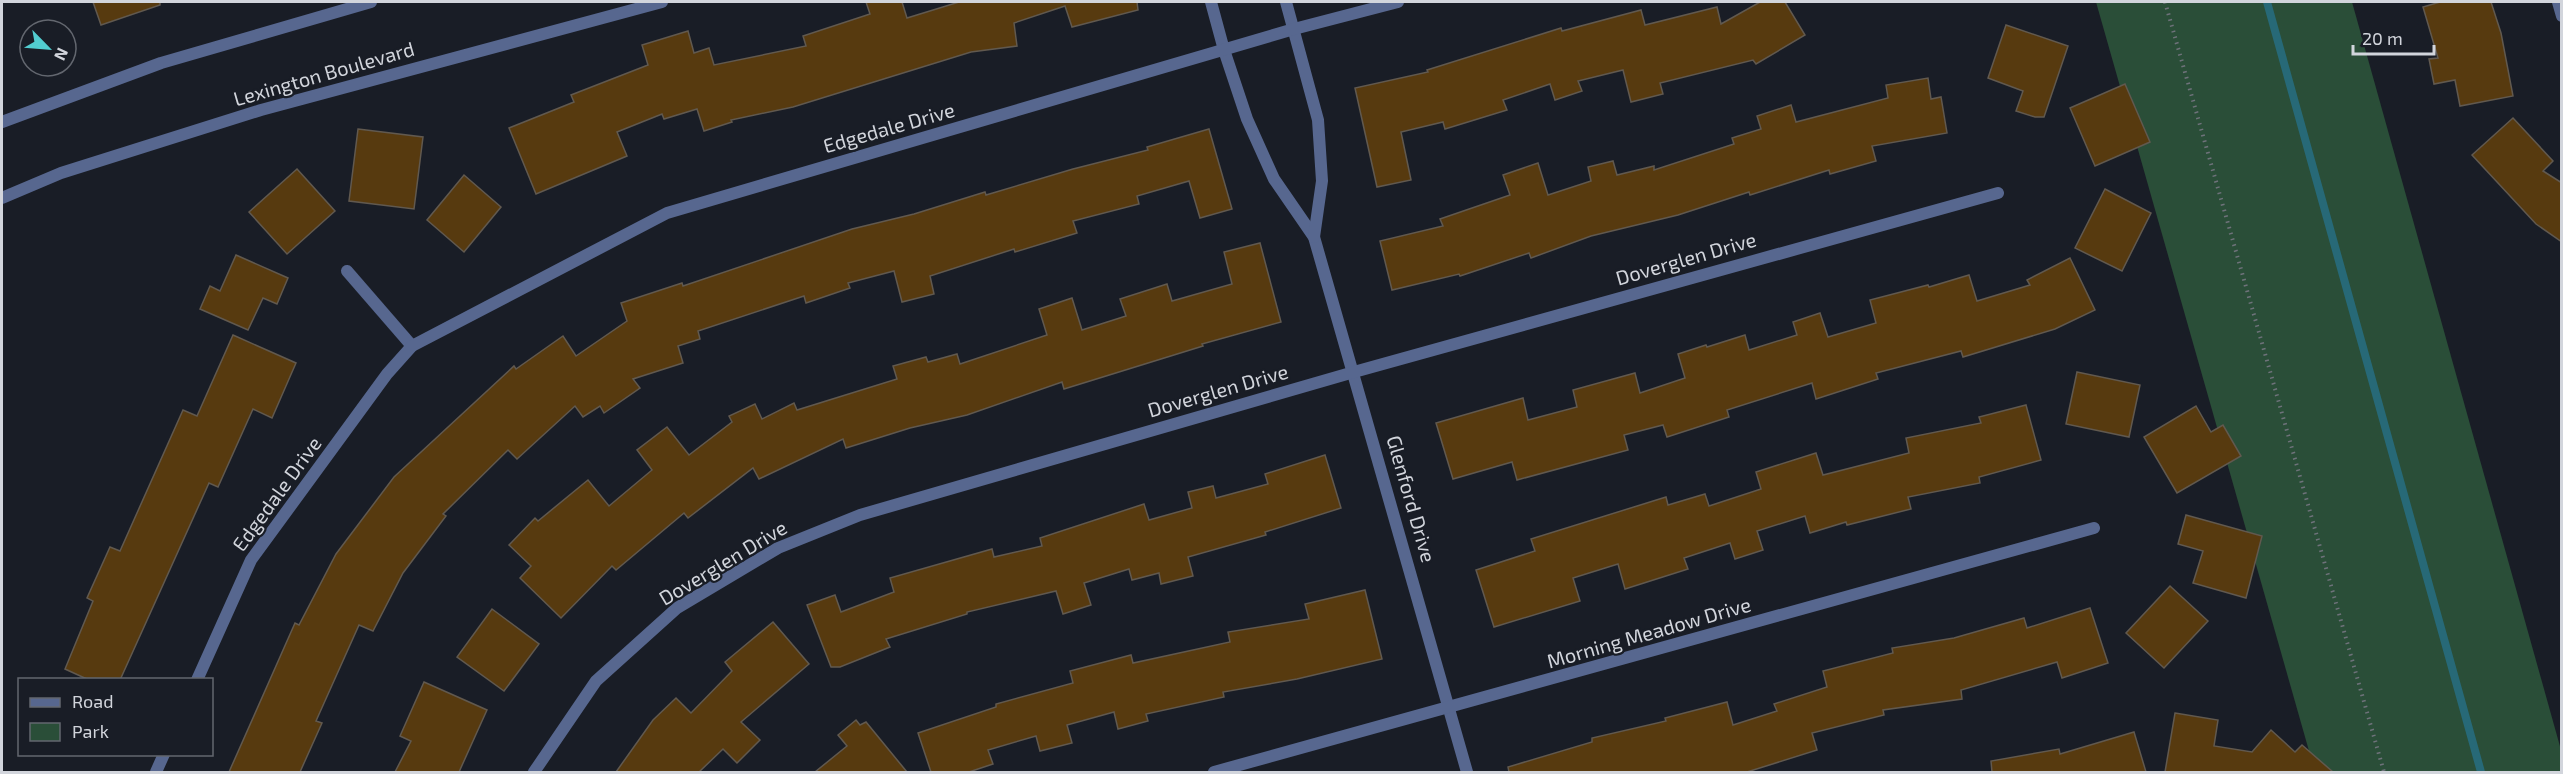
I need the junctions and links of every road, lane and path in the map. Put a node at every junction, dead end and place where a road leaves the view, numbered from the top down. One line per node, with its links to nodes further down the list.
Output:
1 (371, 2): 11 (street)
2 (662, 2): 13 (street, Lexington Boulevard)
3 (1211, 2): 10 (street, Glenford Drive)
4 (1286, 2): 9 (street, Glenford Drive)
5 (1398, 2): 9 (street, Edgedale Drive)
6 (2165, 2): 26 (path)
7 (2558, 2): 8 (street)
8 (2562, 16)
9 (1294, 29): 10 (street, Edgedale Drive); 14 (street, Glenford Drive)
10 (1224, 50): 14 (street, Glenford Drive); 16 (street, Edgedale Drive)
11 (2, 122)
12 (1998, 193): 17 (street, Doverglen Drive)
13 (2, 198)
14 (1314, 237): 17 (street, Glenford Drive)
15 (347, 271): 16 (street)
16 (412, 346): 19 (street, Edgedale Drive)
17 (1354, 372): 20 (street, Glenford Drive); 23 (street, Doverglen Drive)
18 (2094, 528): 20 (street, Morning Meadow Drive)
19 (198, 678)
20 (1450, 709): 24 (street, Morning Meadow Drive); 25 (street, Glenford Drive)
21 (163, 756): 22 (street)
22 (156, 772)
23 (534, 772)
24 (1214, 772)
25 (1467, 772)
26 (2384, 772)

